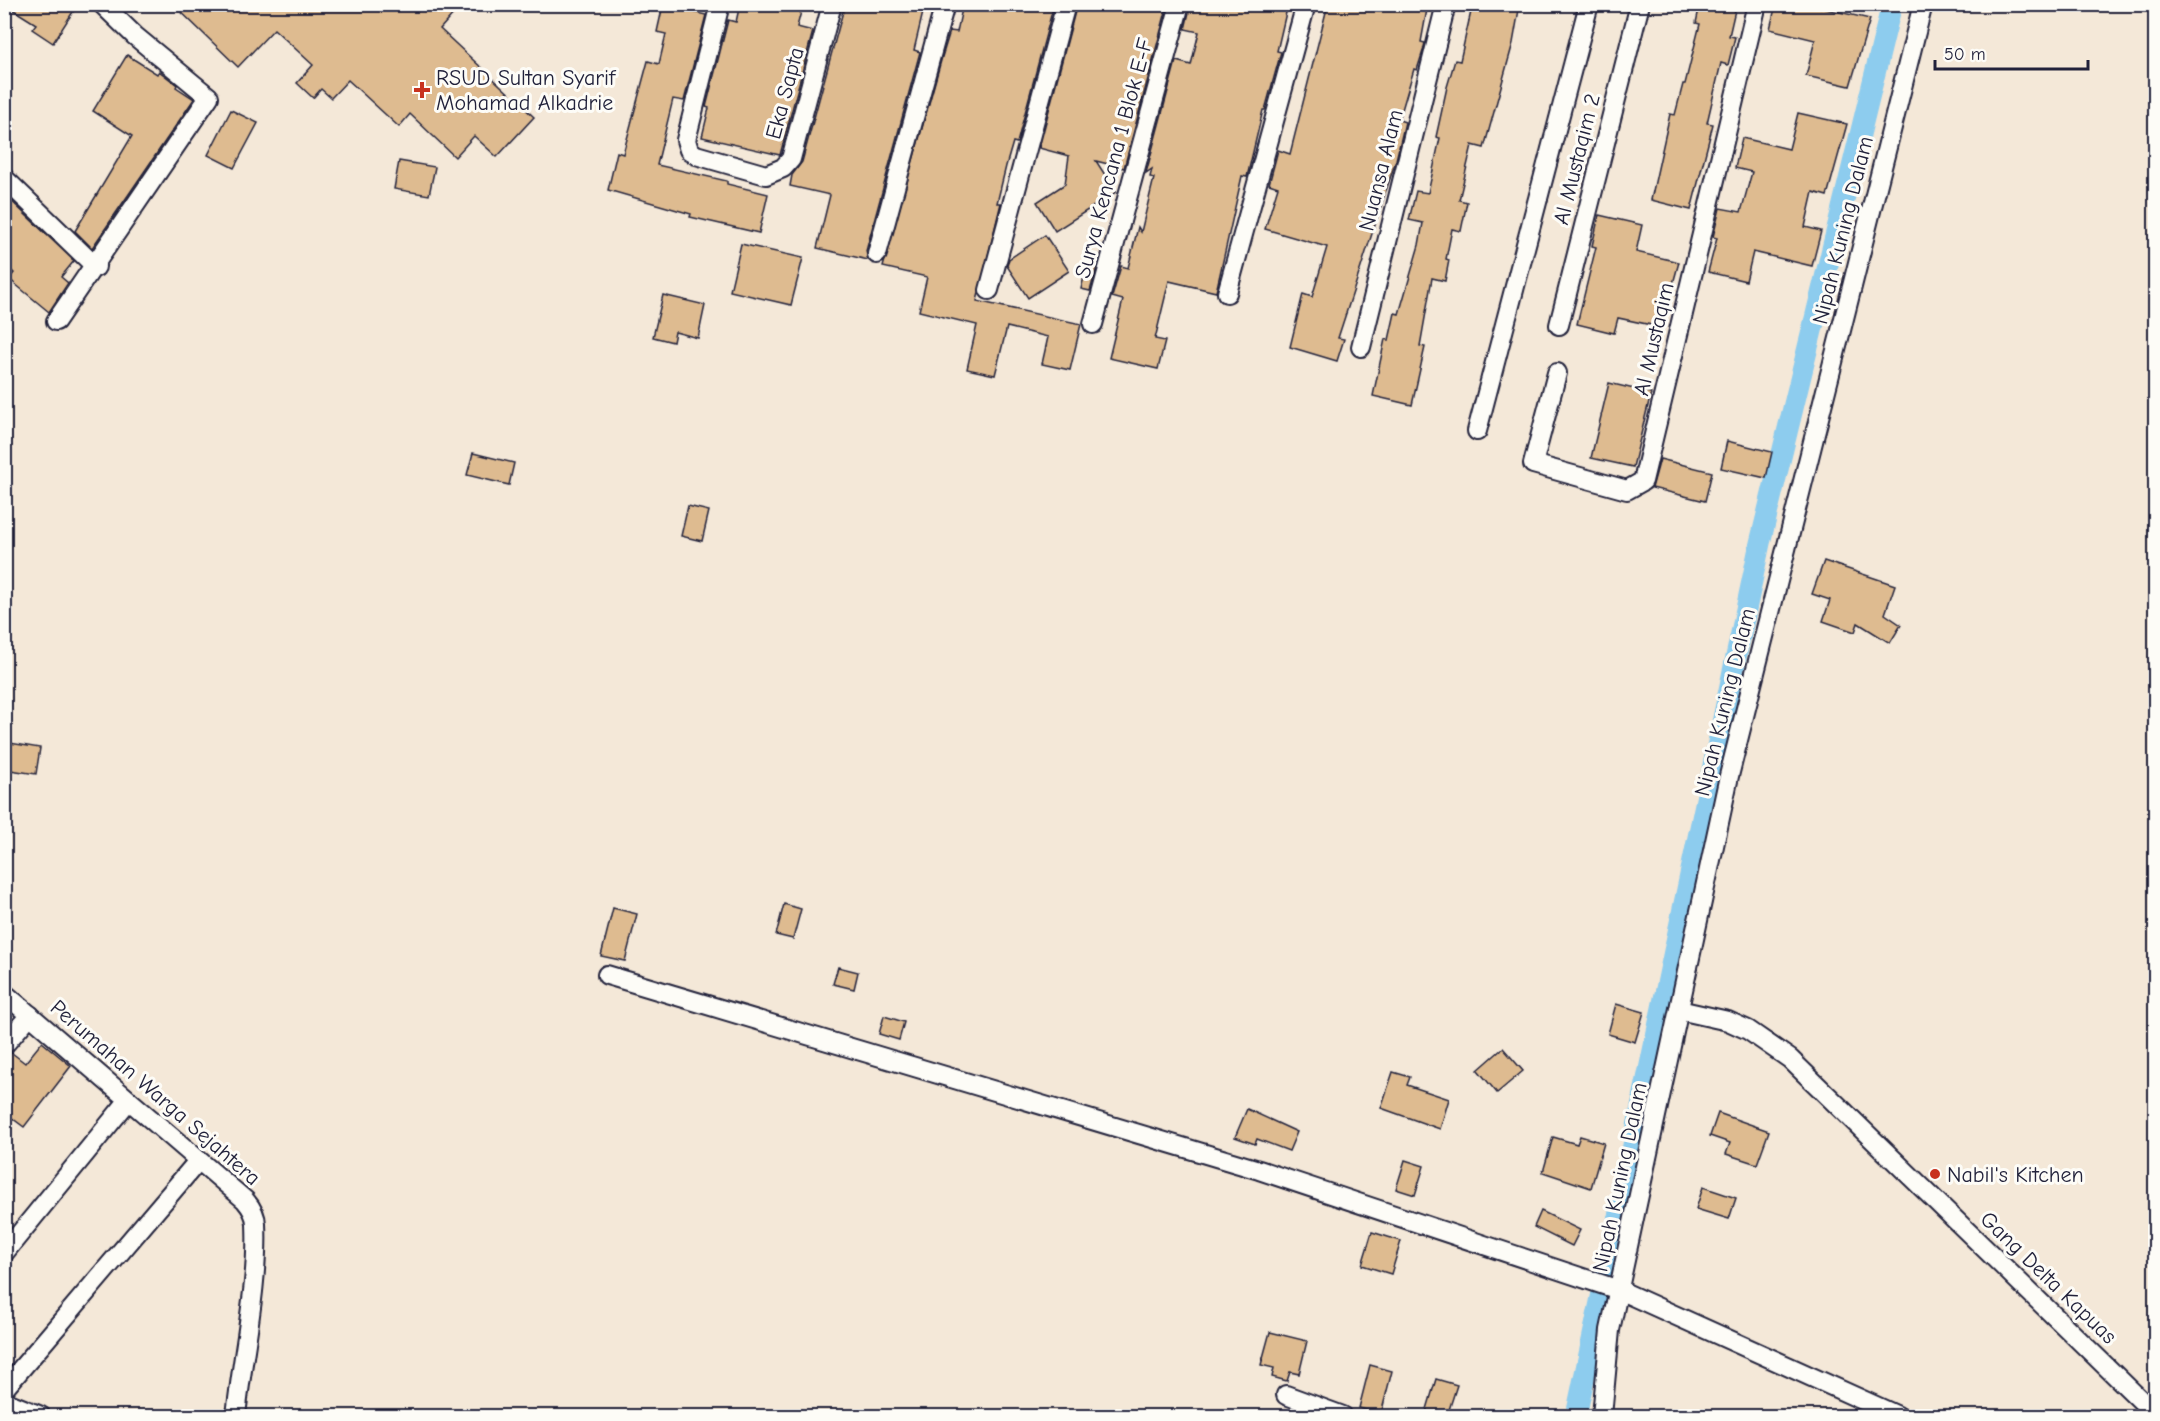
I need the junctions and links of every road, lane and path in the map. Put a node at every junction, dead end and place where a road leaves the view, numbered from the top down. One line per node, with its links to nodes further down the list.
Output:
1 (102, 4): 15 (street)
2 (720, 4): 3 (street, Eka Sapta)
3 (832, 4)
4 (945, 4): 14 (street)
5 (1066, 4): 16 (street)
6 (1180, 4): 19 (street, Surya Kencana 1 Blok E-F)
7 (1306, 4): 17 (street)
8 (1446, 4): 21 (street, Nuansa Alam)
9 (1588, 4): 23 (street)
10 (1640, 4): 20 (street, Al Mustaqim 2)
11 (1757, 4): 22 (street, Al Mustaqim)
12 (1923, 4): 26 (street, Nipah Kuning Dalam)
13 (4, 178): 15 (street)
14 (877, 254)
15 (96, 267): 18 (street)
16 (989, 290)
17 (1227, 293)
18 (56, 321)
19 (1093, 324)
20 (1559, 325)
21 (1361, 347)
22 (1557, 373)
23 (1477, 431)
24 (607, 975): 32 (street)
25 (4, 993): 27 (street, Perumahan Warga Sejahtera)
26 (1679, 1010): 32 (street, Nipah Kuning Dalam); 36 (street, Gang Delta Kapuas)
27 (30, 1015): 28 (street); 29 (street, Perumahan Warga Sejahtera)
28 (4, 1045)
29 (128, 1101): 30 (street, Perumahan Warga Sejahtera); 31 (street)
30 (198, 1161): 33 (street); 38 (street, Perumahan Warga Sejahtera)
31 (4, 1253)
32 (1617, 1289): 40 (street, Nipah Kuning Dalam); 41 (street)
33 (4, 1389)
34 (1286, 1395): 39 (street)
35 (4, 1401): 37 (street)
36 (2156, 1415)
37 (41, 1416)
38 (236, 1416)
39 (1343, 1416)
40 (1602, 1416)
41 (1898, 1416)

